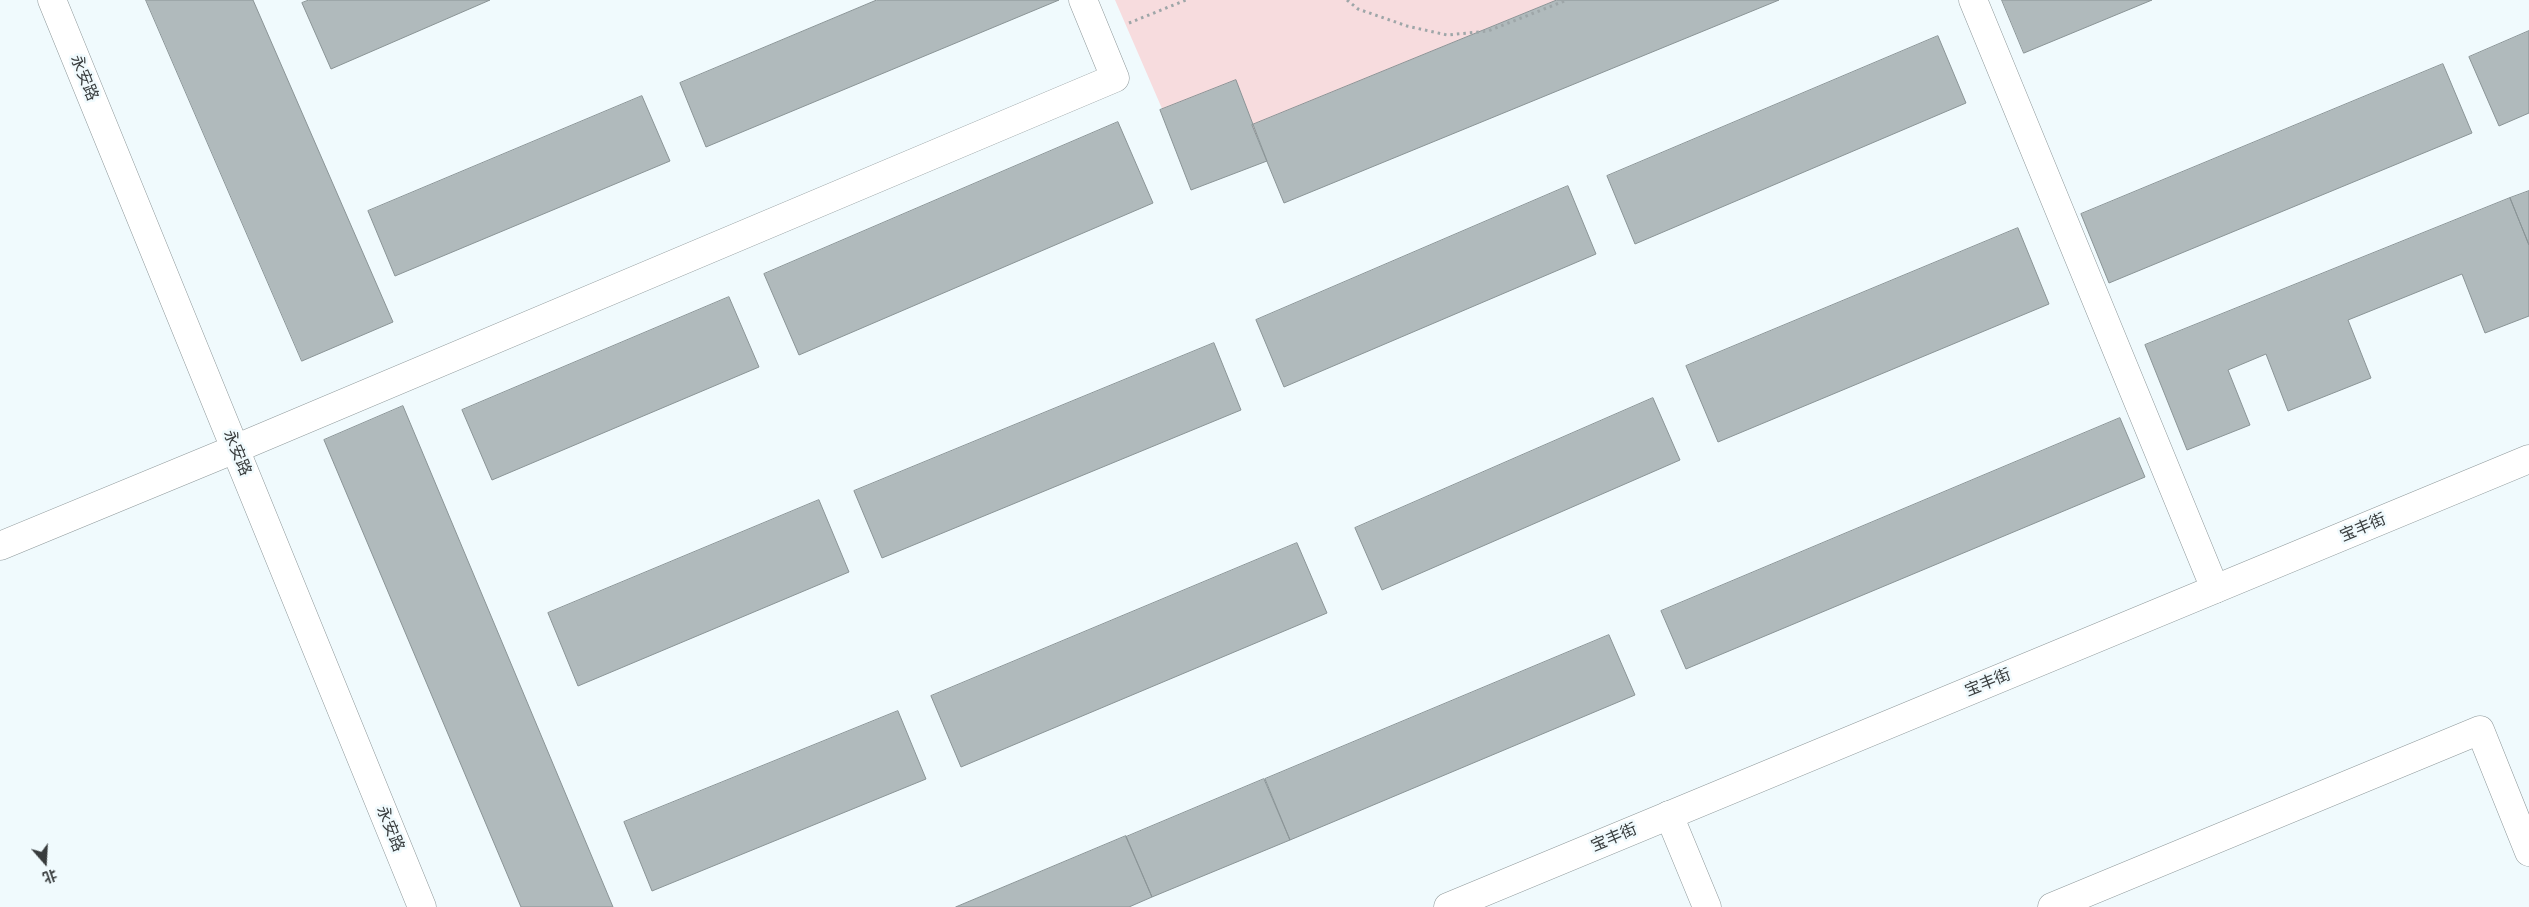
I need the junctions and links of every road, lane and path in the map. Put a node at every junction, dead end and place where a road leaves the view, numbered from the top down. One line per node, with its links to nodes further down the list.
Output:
1 (52, 0): 8 (street, 永安路)
2 (1083, 0): 8 (street)
3 (1186, 0): 7 (path)
4 (1347, 0): 5 (path)
5 (1567, 0)
6 (1973, 0): 11 (street)
7 (1126, 24)
8 (235, 449): 10 (street); 14 (street, 永安路)
9 (2529, 459): 11 (street, 宝丰街)
10 (0, 546)
11 (2215, 589): 12 (street, 宝丰街)
12 (1669, 815): 15 (street, 宝丰街); 16 (street)
13 (2529, 852): 17 (street)
14 (422, 907)
15 (1448, 907)
16 (1707, 907)
17 (2052, 907)

